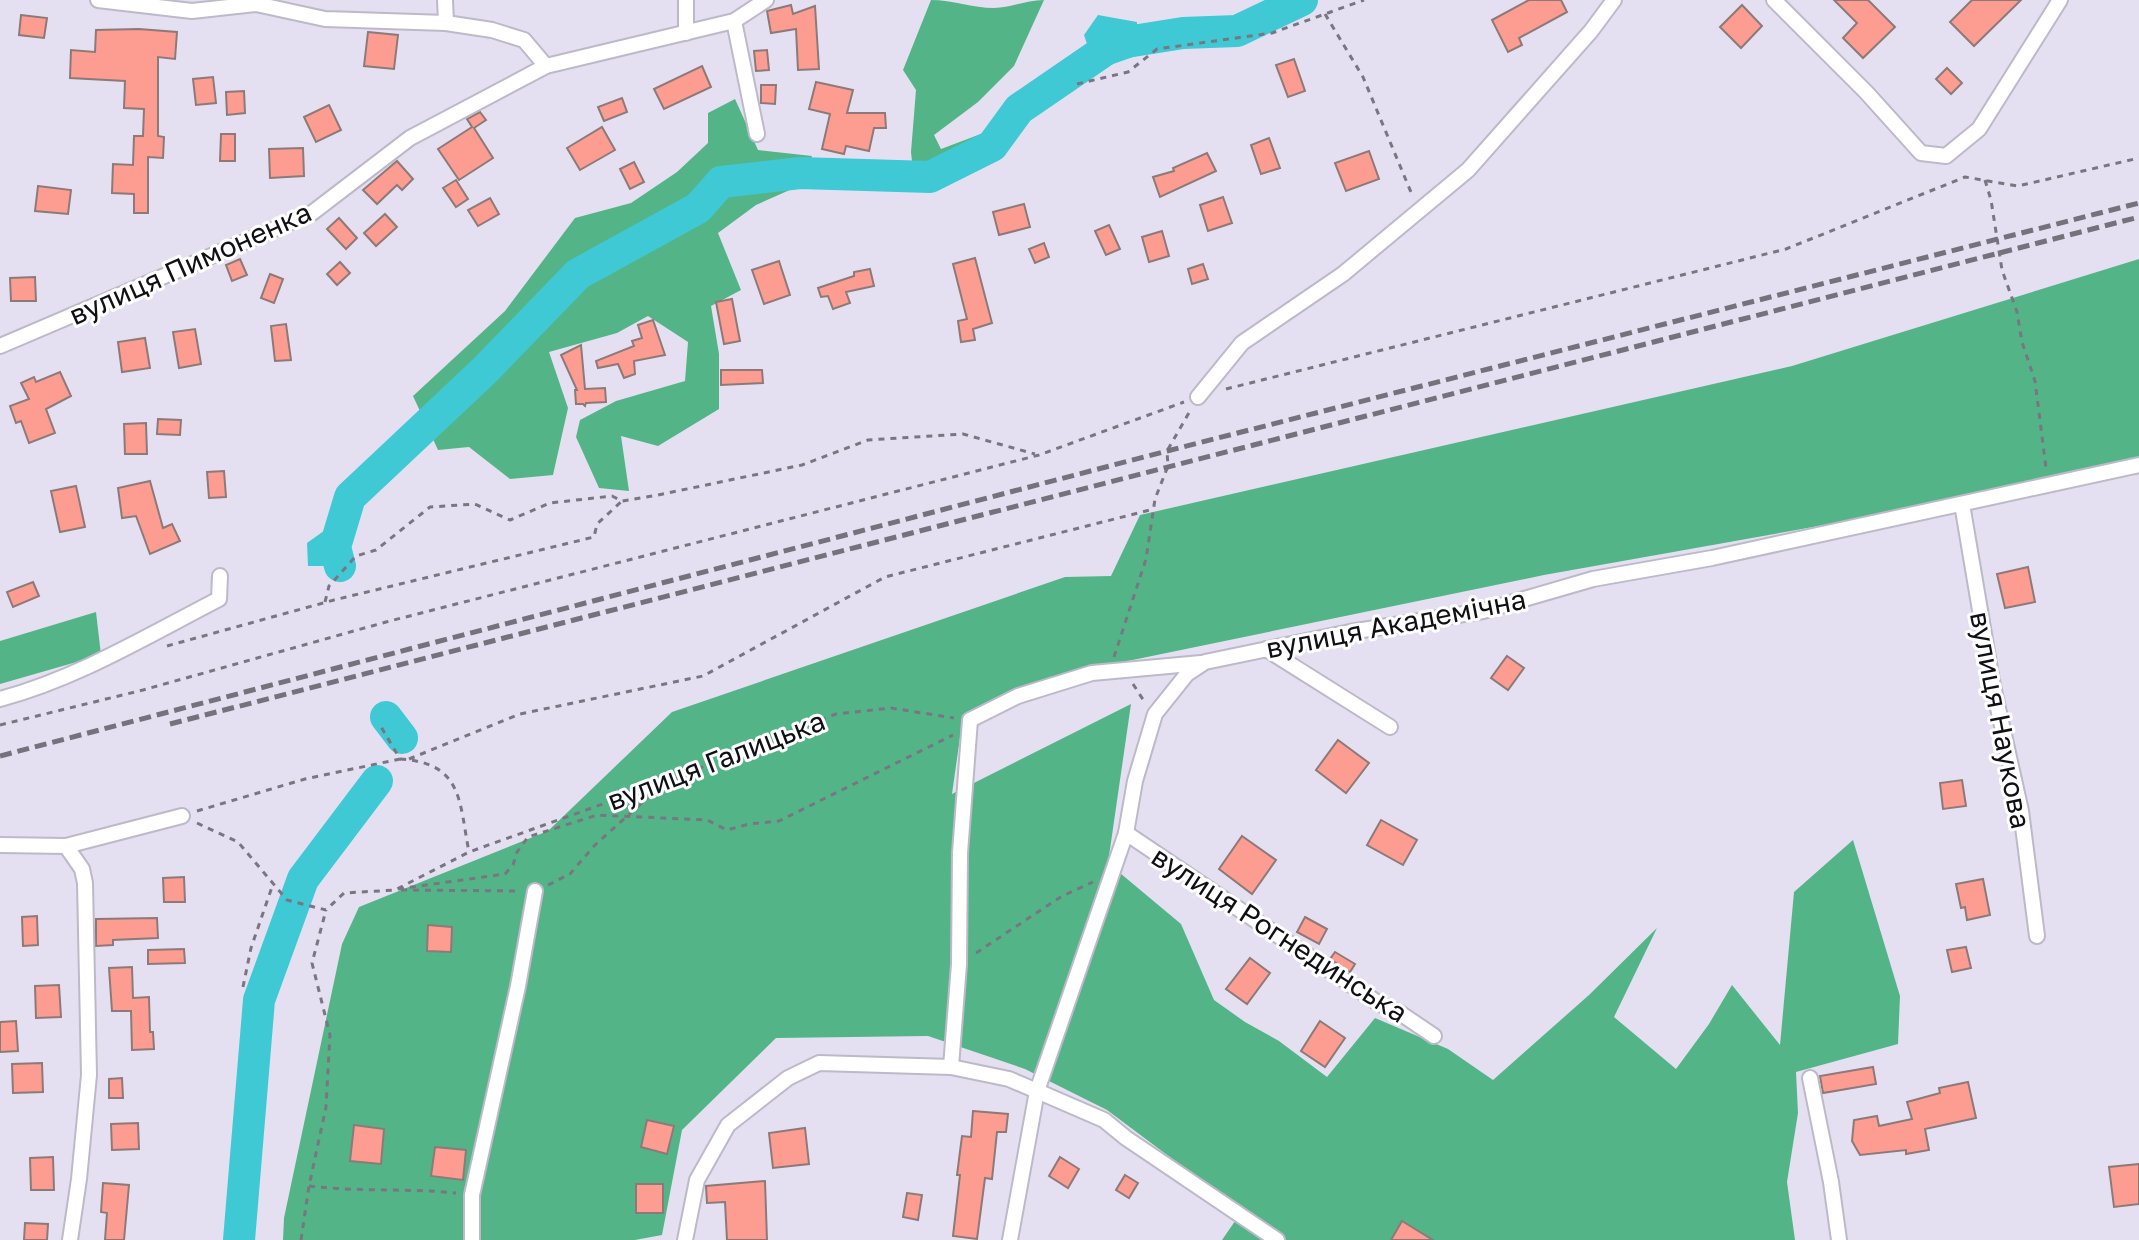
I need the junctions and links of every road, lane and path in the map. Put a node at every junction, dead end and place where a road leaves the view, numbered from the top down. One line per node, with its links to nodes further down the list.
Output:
1 (98, 0): 9 (street)
2 (445, 0): 12 (street)
3 (686, 0): 13 (street)
4 (766, 0): 11 (street, вулиця Пимоненка)
5 (1364, 0): 10 (path)
6 (1614, 0): 19 (street)
7 (1774, 0): 8 (street)
8 (2060, 0)
9 (256, 2): 12 (street)
10 (1325, 14): 15 (path); 19 (path)
11 (734, 21): 13 (street, вулиця Пимоненка); 16 (street)
12 (446, 23): 14 (street)
13 (686, 33): 14 (street, вулиця Пимоненка)
14 (546, 66): 20 (street, вулиця Пимоненка)
15 (1077, 84)
16 (757, 134)
17 (2139, 158): 18 (path)
18 (1985, 180): 21 (path); 24 (path)
19 (1419, 211): 21 (street)
20 (0, 346)
21 (1198, 397): 22 (path); 27 (path)
22 (1039, 455): 25 (path); 37 (path)
23 (2139, 465): 24 (street, вулиця Академічна)
24 (2048, 484): 26 (street, вулиця Академічна)
25 (622, 501): 29 (path); 29 (path)
26 (1962, 504): 31 (street, вулиця Академічна); 54 (street, вулиця Наукова)
27 (1154, 509): 33 (path); 41 (path)
28 (220, 576): 34 (street)
29 (325, 602): 30 (path)
30 (155, 649)
31 (1266, 649): 32 (street, вулиця Академічна); 39 (street)
32 (1205, 662): 33 (street); 35 (street, вулиця Академічна)
33 (1109, 673): 35 (path); 36 (street)
34 (0, 699)
35 (1155, 714): 45 (street, вулиця Академічна)
36 (969, 724): 42 (path, вулиця Галицька); 44 (path); 55 (street)
37 (0, 725)
38 (380, 725): 40 (path)
39 (1390, 727)
40 (400, 759): 41 (path); 43 (path)
41 (409, 759): 48 (path)
42 (658, 788): 44 (path); 48 (path, вулиця Галицька)
43 (182, 816): 47 (street); 50 (path)
44 (627, 817): 51 (path); 52 (path)
45 (1126, 833): 49 (street, вулиця Академічна); 57 (street, вулиця Рогнединська)
46 (0, 845): 47 (street)
47 (66, 846): 63 (street)
48 (469, 852): 51 (path, вулиця Галицька)
49 (1111, 874): 55 (path); 60 (street, вулиця Академічна)
50 (273, 884): 53 (path); 56 (path)
51 (395, 890): 52 (path); 53 (path)
52 (535, 891): 62 (street)
53 (326, 910): 61 (path)
54 (2037, 936)
55 (959, 964): 58 (street)
56 (243, 987)
57 (1434, 1036)
58 (951, 1067): 60 (street); 66 (street)
59 (1810, 1078): 69 (street)
60 (1037, 1091): 67 (street); 68 (street)
61 (309, 1186): 62 (path); 64 (path)
62 (472, 1195): 65 (street)
63 (70, 1240)
64 (301, 1240)
65 (472, 1240)
66 (685, 1240)
67 (1010, 1240)
68 (1277, 1240)
69 (1839, 1240)

